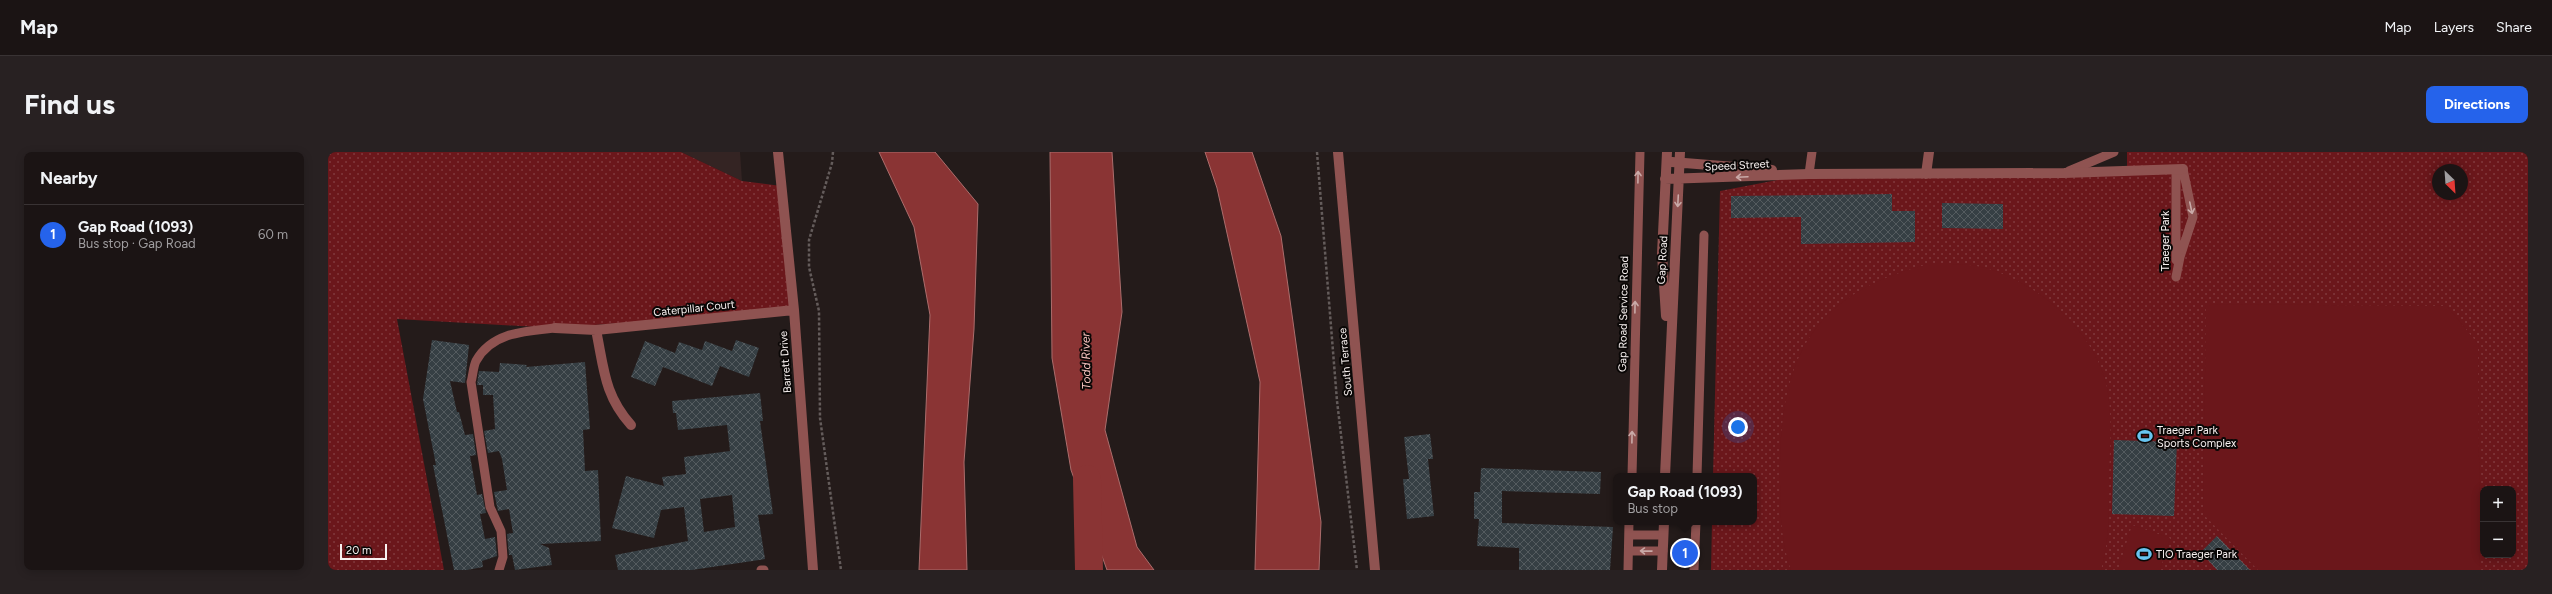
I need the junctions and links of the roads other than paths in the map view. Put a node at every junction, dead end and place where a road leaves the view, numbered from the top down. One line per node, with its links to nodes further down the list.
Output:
1 (778, 152): 16 (street, Barrett Drive)
2 (1338, 152): 33 (street, South Terrace)
3 (1640, 152): 21 (lane, Gap Road Service Road, one-way to 3)
4 (1812, 152): 11 (lane)
5 (1929, 152): 12 (street)
6 (2114, 152): 10 (lane)
7 (1666, 157): 8 (street, Speed Street); 13 (street, Gap Road)
8 (1679, 157): 11 (street, Speed Street); 14 (street, Gap Road)
9 (2180, 170): 9 (lane, Traeger Park, one-way to 9); 10 (street, Speed Street)
10 (2064, 173): 12 (street, Speed Street)
11 (1809, 174): 12 (street, Speed Street); 14 (street, Speed Street, one-way to 14)
12 (1926, 174)
13 (1666, 179): 14 (street, Speed Street); 19 (street, Gap Road)
14 (1679, 180): 19 (street, Gap Road, one-way to 19)
15 (1704, 235): 23 (lane)
16 (794, 310): 18 (street, Caterpillar Court); 32 (street, Barrett Drive)
17 (555, 328): 18 (street, Caterpillar Court); 31 (lane)
18 (596, 330): 20 (street)
19 (1668, 370): 22 (street, Gap Road)
20 (631, 425)
21 (1632, 473)
22 (1665, 473)
23 (1697, 473)
24 (1629, 525): 27 (lane)
25 (1664, 525): 28 (street)
26 (1696, 525): 36 (lane)
27 (1629, 534): 28 (lane); 29 (lane)
28 (1663, 535): 30 (street)
29 (1629, 551): 30 (lane, one-way to 29); 34 (lane)
30 (1663, 551): 35 (street)
31 (499, 570)
32 (813, 570)
33 (1375, 570)
34 (1628, 570)
35 (1662, 570)
36 (1694, 570)

